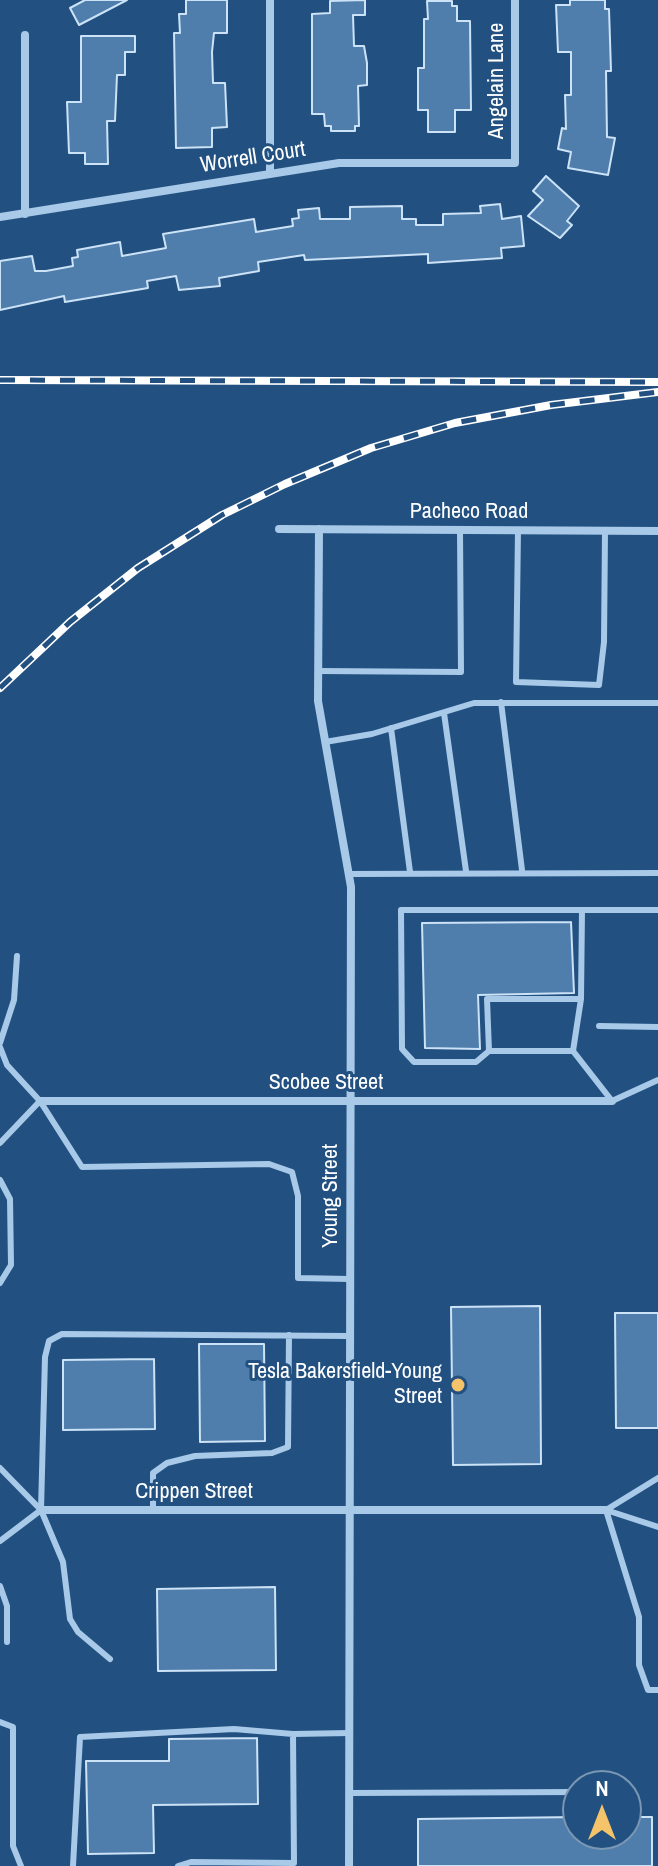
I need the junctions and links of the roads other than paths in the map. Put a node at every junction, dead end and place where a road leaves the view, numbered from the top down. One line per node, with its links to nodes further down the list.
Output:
1 (270, 0): 5 (street)
2 (515, 0): 4 (street, Angelain Lane)
3 (25, 35): 6 (street)
4 (515, 163): 5 (street, Worrell Court)
5 (270, 173): 6 (street, Worrell Court)
6 (25, 214): 7 (street, Worrell Court)
7 (0, 217)
8 (279, 529): 9 (street, Pacheco Road)
9 (319, 529): 10 (street, Pacheco Road); 14 (street, Young Street)
10 (460, 530): 11 (street, Pacheco Road); 14 (lane)
11 (518, 530): 12 (street, Pacheco Road); 12 (lane)
12 (605, 531): 13 (street, Pacheco Road)
13 (658, 531)
14 (318, 671): 19 (street, Young Street)
15 (501, 702): 16 (lane); 17 (lane); 20 (lane)
16 (658, 703)
17 (444, 713): 18 (lane); 21 (lane)
18 (391, 728): 19 (lane); 22 (lane)
19 (325, 742): 24 (street, Young Street)
20 (522, 870): 21 (lane); 23 (lane)
21 (466, 871): 22 (lane)
22 (410, 872): 24 (lane)
23 (658, 873)
24 (349, 874): 36 (street, Young Street)
25 (582, 910): 26 (lane); 28 (lane); 32 (lane)
26 (658, 910)
27 (17, 956): 31 (lane)
28 (581, 999): 32 (lane); 33 (lane)
29 (599, 1026): 30 (lane)
30 (658, 1027)
31 (0, 1045): 35 (lane)
32 (489, 1051): 33 (lane)
33 (573, 1051): 37 (lane)
34 (658, 1080): 37 (lane)
35 (40, 1101): 36 (street, Scobee Street); 38 (lane); 40 (lane)
36 (348, 1101): 37 (street, Scobee Street); 40 (street, Young Street)
37 (612, 1101)
38 (0, 1143)
39 (0, 1180): 41 (lane)
40 (349, 1279): 43 (street, Young Street)
41 (0, 1283)
42 (289, 1335): 43 (lane); 46 (lane); 47 (lane)
43 (348, 1336): 49 (street, Young Street)
44 (0, 1468): 46 (lane)
45 (658, 1478): 48 (lane)
46 (41, 1510): 47 (street, Crippen Street); 51 (lane); 54 (lane)
47 (153, 1510): 49 (street, Crippen Street)
48 (606, 1510): 49 (street, Crippen Street); 50 (lane); 55 (lane)
49 (348, 1511): 57 (street, Young Street)
50 (658, 1527)
51 (0, 1541)
52 (0, 1586): 53 (lane)
53 (7, 1642)
54 (110, 1659)
55 (658, 1690)
56 (0, 1722): 61 (lane)
57 (350, 1733): 58 (lane); 60 (street, Young Street)
58 (293, 1734): 62 (lane); 63 (lane)
59 (562, 1792): 60 (lane)
60 (349, 1793): 64 (street, Young Street)
61 (21, 1866)
62 (73, 1866)
63 (178, 1866)
64 (349, 1866)

